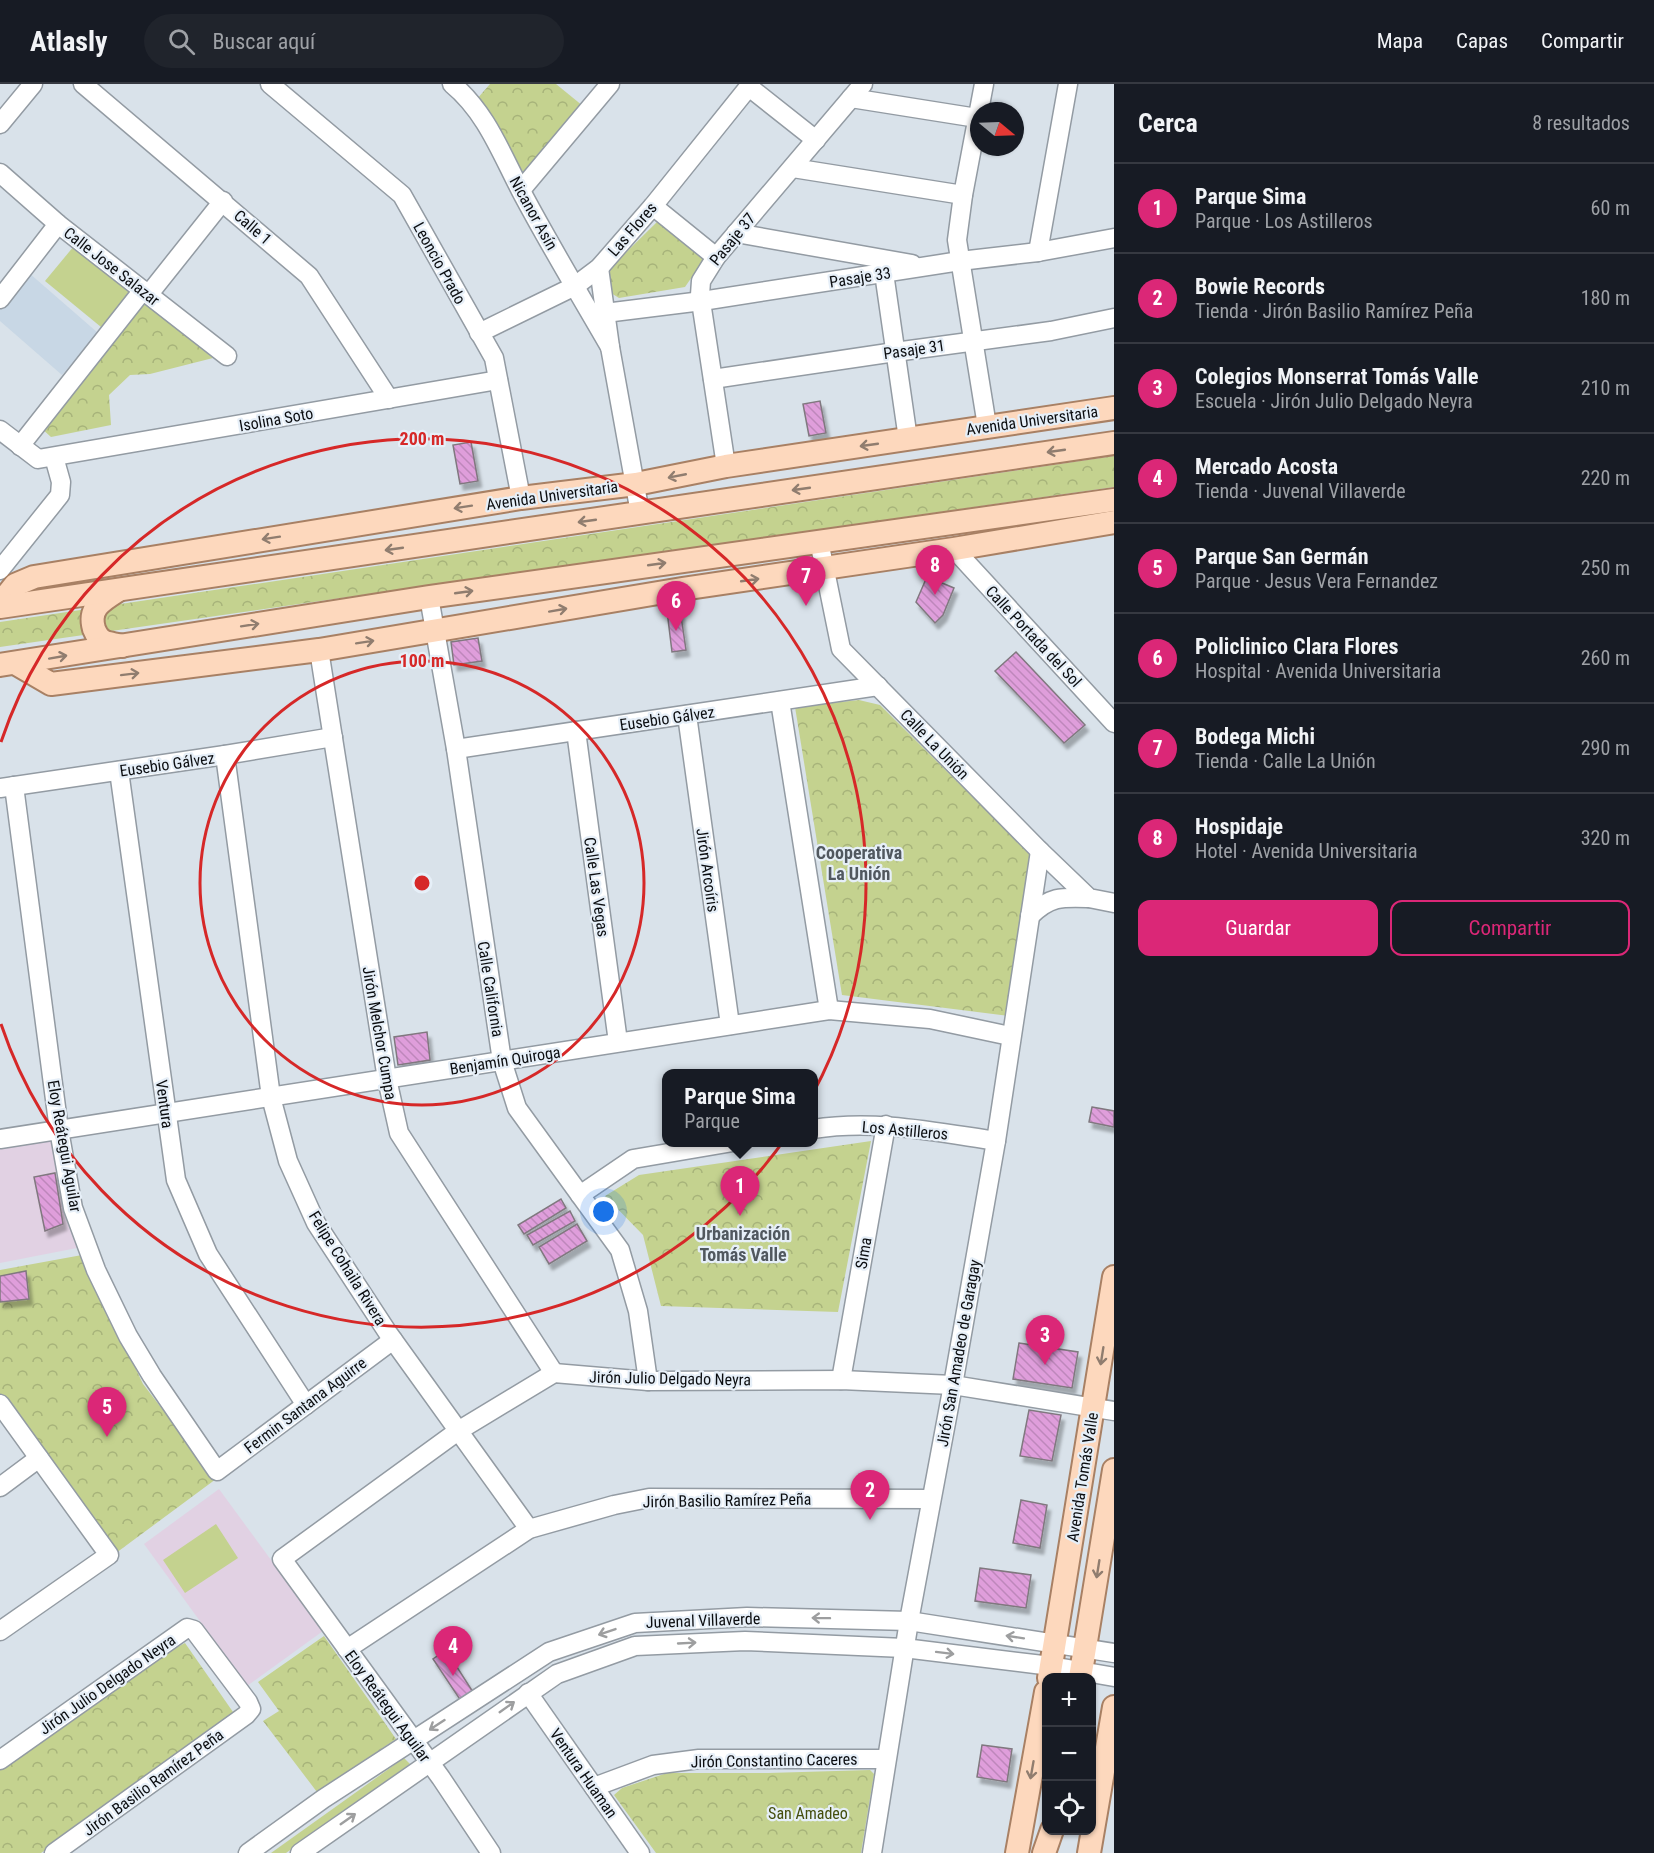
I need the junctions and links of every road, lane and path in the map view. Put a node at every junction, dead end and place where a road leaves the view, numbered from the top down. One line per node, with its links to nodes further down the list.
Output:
1 (33, 84): 14 (street)
2 (83, 84): 21 (street, Calle 1)
3 (270, 84): 40 (street, Leoncio Prado)
4 (452, 84): 10 (street, Nicanor Asín)
5 (610, 84): 19 (street)
6 (863, 84): 11 (street, Pasaje 37)
7 (984, 84): 12 (street)
8 (1068, 84): 26 (street)
9 (750, 85): 15 (street); 22 (street, Las Flores)
10 (473, 91): 19 (street, Nicanor Asín)
11 (851, 98): 13 (street); 15 (street, Pasaje 37)
12 (980, 102)
13 (970, 117)
14 (0, 124)
15 (816, 140): 17 (street, Pasaje 37)
16 (970, 156): 20 (street)
17 (793, 168): 20 (street); 24 (street, Pasaje 37)
18 (0, 173): 23 (street, Calle Jose Salazar)
19 (520, 190): 34 (street, Nicanor Asín)
20 (963, 195): 29 (street)
21 (223, 201): 35 (street); 47 (street, Calle 1)
22 (653, 206): 28 (street); 31 (street, Las Flores)
23 (58, 224): 35 (street, Calle Jose Salazar); 36 (street)
24 (736, 233): 27 (street); 28 (street, Pasaje 37)
25 (1114, 238): 26 (street, Pasaje 33)
26 (1038, 252): 29 (street, Pasaje 33)
27 (854, 254): 30 (street); 33 (street)
28 (716, 257): 37 (street, Pasaje 37)
29 (960, 261): 30 (street, Pasaje 33); 41 (street)
30 (926, 267): 32 (street, Pasaje 33)
31 (598, 268): 34 (street, Las Flores); 38 (street, Nicanor Asín)
32 (884, 273): 33 (street, Pasaje 33); 43 (street)
33 (855, 278): 37 (street, Pasaje 33)
34 (575, 286): 40 (street, Las Flores); 42 (street, Nicanor Asín)
35 (146, 292): 44 (street, Calle Jose Salazar); 53 (street)
36 (0, 299)
37 (702, 301): 38 (street, Pasaje 33); 45 (street, Pasaje 37)
38 (605, 312): 42 (street, Nicanor Asín)
39 (1114, 318): 41 (street, Pasaje 31)
40 (479, 333): 46 (street, Leoncio Prado)
41 (973, 341): 43 (street, Pasaje 31); 49 (street)
42 (610, 346): 57 (street, Nicanor Asín)
43 (895, 352): 45 (street, Pasaje 31); 51 (street)
44 (227, 356)
45 (713, 379): 55 (street, Pasaje 37)
46 (498, 380): 47 (street, Isolina Soto); 58 (street, Leoncio Prado)
47 (389, 399): 54 (street, Isolina Soto)
48 (1114, 408): 49 (main road, Avenida Universitaria)
49 (987, 426): 51 (main road, Avenida Universitaria)
50 (0, 430): 53 (street)
51 (902, 440): 55 (main road, Avenida Universitaria, one-way to 55); 56 (main road)
52 (1114, 442): 56 (main road, Avenida Universitaria, one-way to 56)
53 (20, 446): 54 (street)
54 (54, 457): 65 (street)
55 (726, 466): 57 (main road, Avenida Universitaria, one-way to 57)
56 (903, 474): 60 (main road, Avenida Universitaria, one-way to 60)
57 (636, 484): 58 (main road, Avenida Universitaria); 60 (street, Nicanor Asín)
58 (521, 498): 65 (main road, Avenida Universitaria, one-way to 65)
59 (1114, 500): 62 (main road)
60 (640, 513): 66 (main road, Avenida Universitaria, one-way to 66)
61 (1114, 522): 63 (main road)
62 (819, 541): 64 (street, Calle La Unión); 67 (main road, one-way to 62)
63 (954, 549): 64 (main road); 78 (street, Calle Portada del Sol)
64 (824, 569): 69 (main road, one-way to 64); 72 (street, Calle La Unión)
65 (5, 576): 68 (main road, Avenida Universitaria)
66 (118, 590): 68 (main road, Avenida Universitaria); 70 (main road)
67 (429, 597): 69 (street, Calle California); 70 (main road, one-way to 67)
68 (0, 606)
69 (435, 631): 71 (main road, one-way to 69); 81 (street, Calle California)
70 (122, 646): 73 (main road, one-way to 70)
71 (319, 650): 73 (main road, one-way to 71); 80 (street, Jirón Melchor Cumpa)
72 (845, 652): 74 (street, Calle La Unión); 75 (street)
73 (8, 664)
74 (878, 686): 75 (street, Eusebio Gálvez); 85 (street, Calle La Unión)
75 (849, 690): 76 (street, Eusebio Gálvez)
76 (780, 701): 77 (street, Eusebio Gálvez); 89 (street)
77 (687, 715): 79 (street, Eusebio Gálvez); 90 (street, Jirón Arcoíris)
78 (1114, 723)
79 (576, 731): 81 (street, Eusebio Gálvez); 92 (street, Calle Las Vegas)
80 (333, 737): 82 (street, Eusebio Gálvez); 94 (street, Jirón Melchor Cumpa)
81 (456, 749): 93 (street, Calle California)
82 (225, 755): 83 (street, Eusebio Gálvez); 95 (street, Felipe Cohaila Rivera)
83 (119, 771): 84 (street, Eusebio Gálvez); 96 (street, Ventura)
84 (7, 787): 99 (street, Eloy Reátegui Aguilar)
85 (1040, 851): 86 (street, Calle La Unión); 88 (street, Jirón San Amadeo de Garagay)
86 (1089, 898): 87 (street); 88 (street)
87 (1114, 903)
88 (1030, 916): 91 (street, Jirón San Amadeo de Garagay)
89 (829, 1010): 90 (street, Benjamín Quiroga); 91 (street, Benjamín Quiroga)
90 (730, 1025): 92 (street, Benjamín Quiroga)
91 (1010, 1036): 101 (street, Jirón San Amadeo de Garagay)
92 (618, 1042): 93 (street, Benjamín Quiroga)
93 (502, 1061): 94 (street, Benjamín Quiroga); 103 (street, Calle California)
94 (387, 1079): 95 (street, Benjamín Quiroga); 106 (street, Jirón Melchor Cumpa)
95 (271, 1097): 96 (street, Benjamín Quiroga); 105 (street, Felipe Cohaila Rivera)
96 (166, 1113): 99 (street, Benjamín Quiroga); 111 (street, Ventura)
97 (886, 1125): 98 (street, Los Astilleros); 101 (street, Los Astilleros); 107 (street, Sima)
98 (818, 1128)
99 (59, 1130): 100 (street, Benjamín Quiroga); 116 (street, Eloy Reátegui Aguilar)
100 (0, 1139)
101 (996, 1141): 109 (street, Jirón San Amadeo de Garagay)
102 (708, 1147): 103 (street)
103 (580, 1194): 108 (street, Calle California)
104 (1114, 1277): 112 (main road, Avenida Tomás Valle, one-way to 112)
105 (393, 1340): 111 (street, Fermin Santana Aguirre); 113 (street, Felipe Cohaila Rivera)
106 (554, 1373): 108 (street, Jirón Julio Delgado Neyra); 113 (street)
107 (841, 1380): 108 (street, Jirón Julio Delgado Neyra); 109 (street, Jirón Julio Delgado Neyra)
108 (648, 1381)
109 (953, 1385): 112 (street, Jirón Julio Delgado Neyra); 118 (street, Jirón San Amadeo de Garagay)
110 (0, 1404): 114 (street)
111 (306, 1405): 116 (street, Fermin Santana Aguirre)
112 (1104, 1410): 121 (main road, Avenida Tomás Valle)
113 (458, 1431): 120 (street, Felipe Cohaila Rivera); 127 (street, Eloy Reátegui Aguilar)
114 (39, 1458): 117 (street); 123 (street)
115 (1114, 1470): 119 (main road, Avenida Tomás Valle)
116 (217, 1471)
117 (0, 1487)
118 (931, 1499): 120 (street, Jirón Basilio Ramírez Peña); 122 (street, Jirón San Amadeo de Garagay)
119 (1105, 1522): 121 (main road); 126 (main road, Avenida Tomás Valle, one-way to 126)
120 (529, 1529): 127 (street, Jirón Basilio Ramírez Peña)
121 (1069, 1555): 124 (main road, Avenida Tomás Valle)
122 (909, 1620): 124 (street, Juvenal Villaverde, one-way to 122); 125 (street, Jirón San Amadeo de Garagay); 137 (street, Juvenal Villaverde, one-way to 137)
123 (0, 1631)
124 (1055, 1644): 126 (street, Juvenal Villaverde); 129 (main road, Avenida Tomás Valle)
125 (904, 1648): 129 (street, Juvenal Villaverde, one-way to 129); 133 (street, Juvenal Villaverde, one-way to 125); 138 (street, Jirón San Amadeo de Garagay)
126 (1085, 1648): 128 (street, Juvenal Villaverde); 130 (main road, Avenida Tomás Valle)
127 (347, 1649): 137 (street, Eloy Reátegui Aguilar)
128 (1114, 1653)
129 (1050, 1672)
130 (1081, 1673)
131 (1096, 1676): 132 (street, Juvenal Villaverde)
132 (1114, 1677)
133 (528, 1693): 140 (street, Juvenal Villaverde, one-way to 133); 141 (street, Ventura Huaman)
134 (1114, 1707): 153 (main road)
135 (251, 1709): 139 (street, Jirón Julio Delgado Neyra); 144 (street, Jirón Basilio Ramírez Peña)
136 (1042, 1719): 150 (main road, one-way to 150)
137 (413, 1741): 140 (street, Eloy Reátegui Aguilar); 145 (street, Juvenal Villaverde)
138 (886, 1759): 141 (street, Jirón Constantino Caceres); 149 (street, Jirón San Amadeo de Garagay)
139 (0, 1760)
140 (428, 1763): 146 (street, Juvenal Villaverde, one-way to 140); 147 (street, Eloy Reátegui Aguilar)
141 (594, 1787): 148 (street, Ventura Huaman)
142 (1051, 1835): 151 (main road)
143 (1052, 1835): 152 (main road)
144 (54, 1853)
145 (248, 1853)
146 (300, 1853)
147 (492, 1853)
148 (640, 1853)
149 (872, 1853)
150 (1017, 1853)
151 (1044, 1853)
152 (1050, 1853)
153 (1089, 1853)

